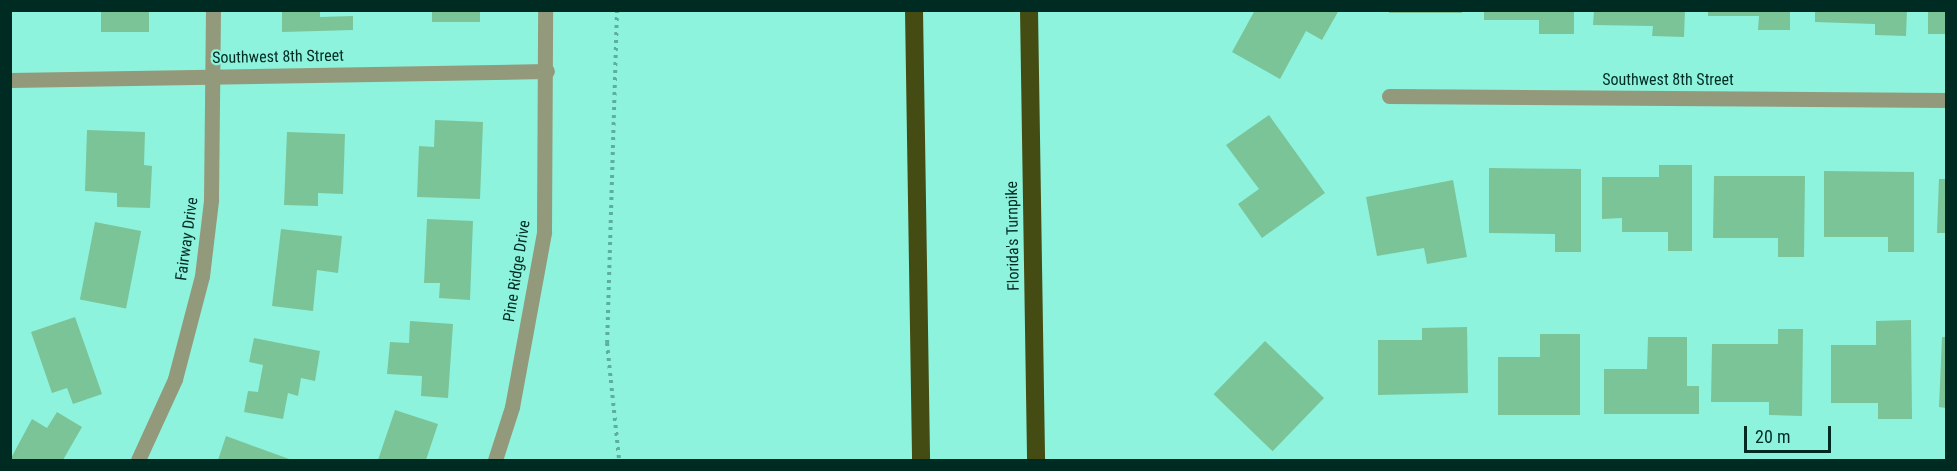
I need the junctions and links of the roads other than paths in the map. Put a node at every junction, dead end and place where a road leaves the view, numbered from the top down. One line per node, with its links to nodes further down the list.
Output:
1 (213, 10): 6 (street, Fairway Drive)
2 (545, 10): 5 (street, Pine Ridge Drive)
3 (914, 10): 12 (highway)
4 (1029, 10): 13 (highway, Florida's Turnpike)
5 (547, 71): 6 (street, Southwest 8th Street); 11 (street, Pine Ridge Drive)
6 (214, 76): 7 (street, Southwest 8th Street); 10 (street, Fairway Drive)
7 (10, 80)
8 (1389, 96): 9 (street, Southwest 8th Street)
9 (1947, 100)
10 (138, 460)
11 (495, 460)
12 (921, 460)
13 (1036, 460)

